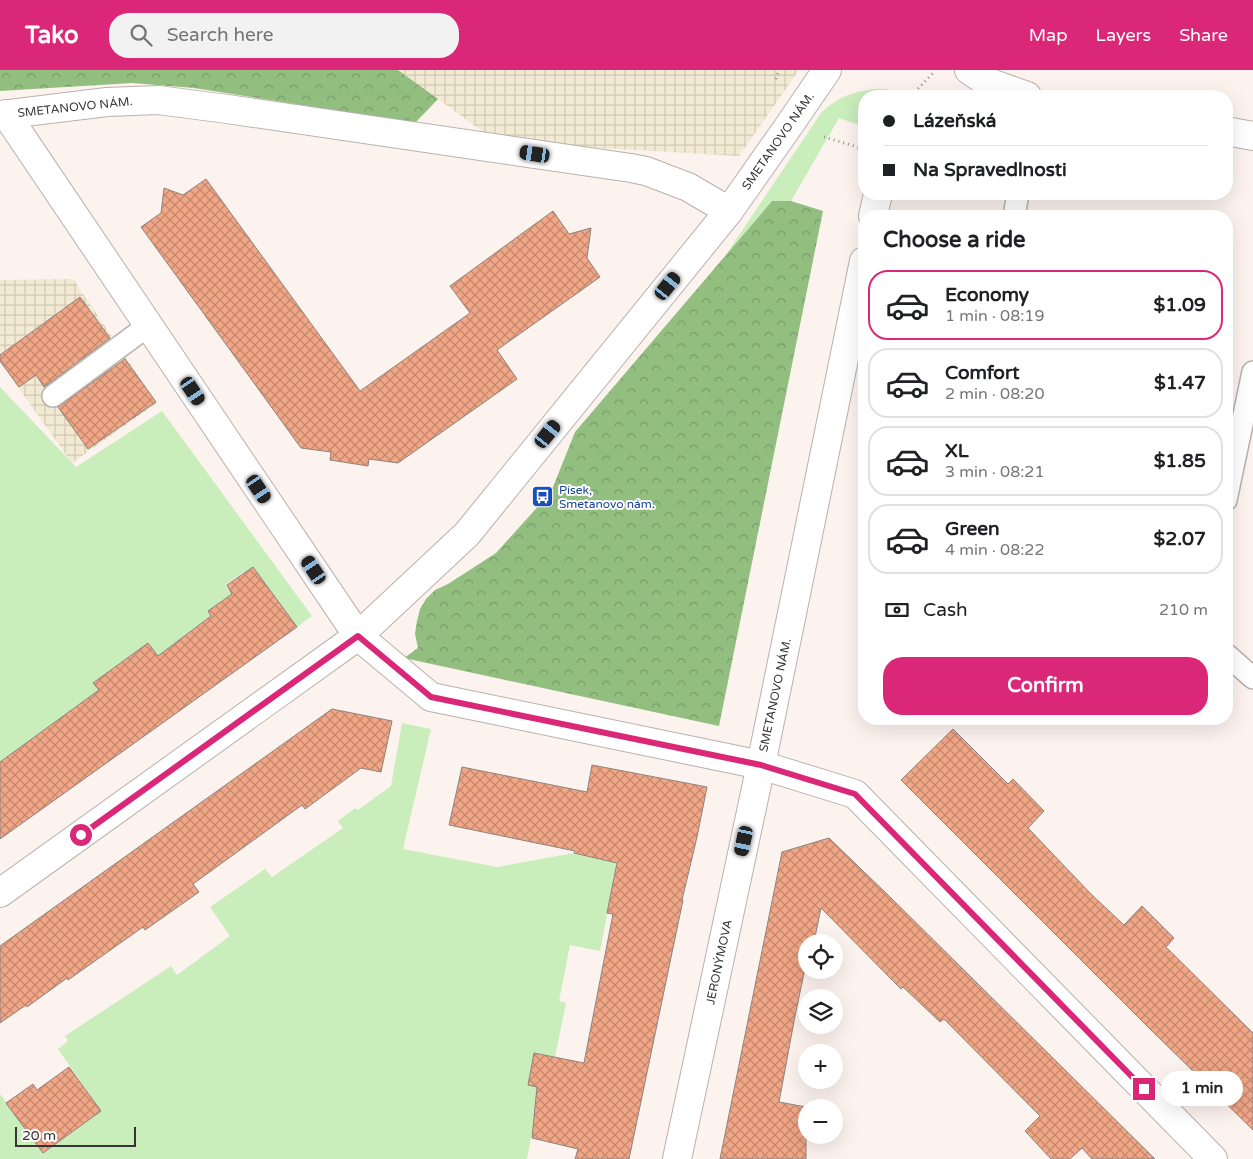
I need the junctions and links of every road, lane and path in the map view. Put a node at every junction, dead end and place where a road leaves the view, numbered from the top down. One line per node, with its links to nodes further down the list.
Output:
1 (779, 70): 5 (path)
2 (827, 70): 13 (street, SMETANOVO NÁM.)
3 (936, 70): 6 (path)
4 (969, 70): 7 (street)
5 (773, 88)
6 (917, 90)
7 (1010, 90)
8 (3, 114): 13 (street, SMETANOVO NÁM.); 15 (street, SMETANOVO NÁM.)
9 (1233, 132): 10 (street)
10 (1253, 136)
11 (822, 137): 12 (path)
12 (858, 147)
13 (729, 211): 19 (street, SMETANOVO NÁM.)
14 (858, 290): 22 (street, SMETANOVO NÁM.)
15 (149, 325): 17 (lane); 19 (street, SMETANOVO NÁM.)
16 (1253, 372): 18 (lane)
17 (53, 396)
18 (1233, 467)
19 (358, 636): 22 (street, SMETANOVO NÁM.); 23 (street)
20 (1233, 660): 21 (lane)
21 (1253, 678)
22 (761, 765): 24 (street, JERONÝMOVA); 25 (street)
23 (0, 893)
24 (677, 1159)
25 (1213, 1159)

